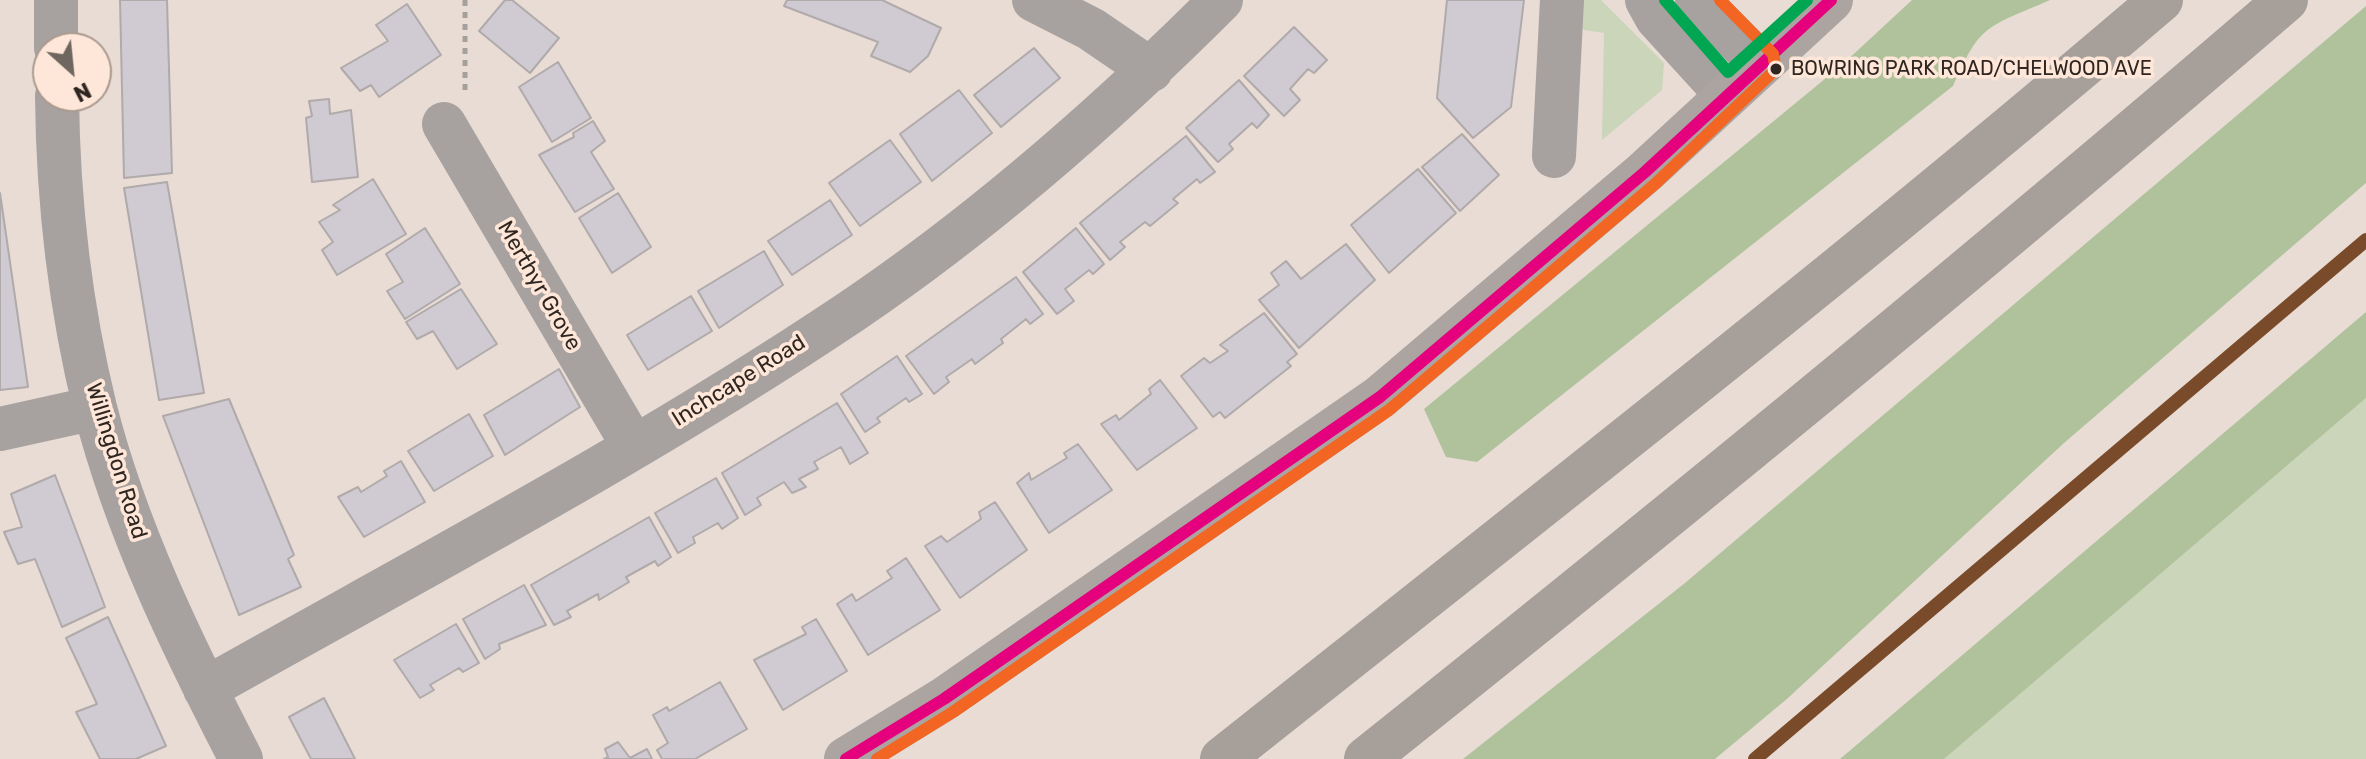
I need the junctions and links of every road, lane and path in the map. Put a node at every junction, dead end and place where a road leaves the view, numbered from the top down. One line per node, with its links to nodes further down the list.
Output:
1 (56, 0): 11 (street)
2 (465, 0): 16 (path)
3 (1034, 0): 13 (street)
4 (1221, 0): 13 (street, Inchcape Road)
5 (1562, 0): 17 (street)
6 (1647, 0): 14 (street)
7 (1697, 0): 12 (street)
8 (1831, 0): 12 (main road)
9 (2161, 0): 21 (highway)
10 (2286, 0): 27 (highway)
11 (56, 32)
12 (1761, 64): 14 (main road)
13 (1151, 70): 20 (street, Inchcape Road)
14 (1727, 95): 24 (main road)
15 (58, 112): 18 (street, Willingdon Road)
16 (444, 124): 20 (street, Merthyr Grove)
17 (1554, 156)
18 (95, 408): 19 (street); 22 (street, Willingdon Road)
19 (0, 429)
20 (634, 447): 22 (street, Inchcape Road)
21 (1425, 597): 25 (highway); 26 (highway)
22 (205, 689): 23 (street, Willingdon Road)
23 (241, 759)
24 (846, 759)
25 (1191, 759)
26 (1222, 759)
27 (1366, 759)

